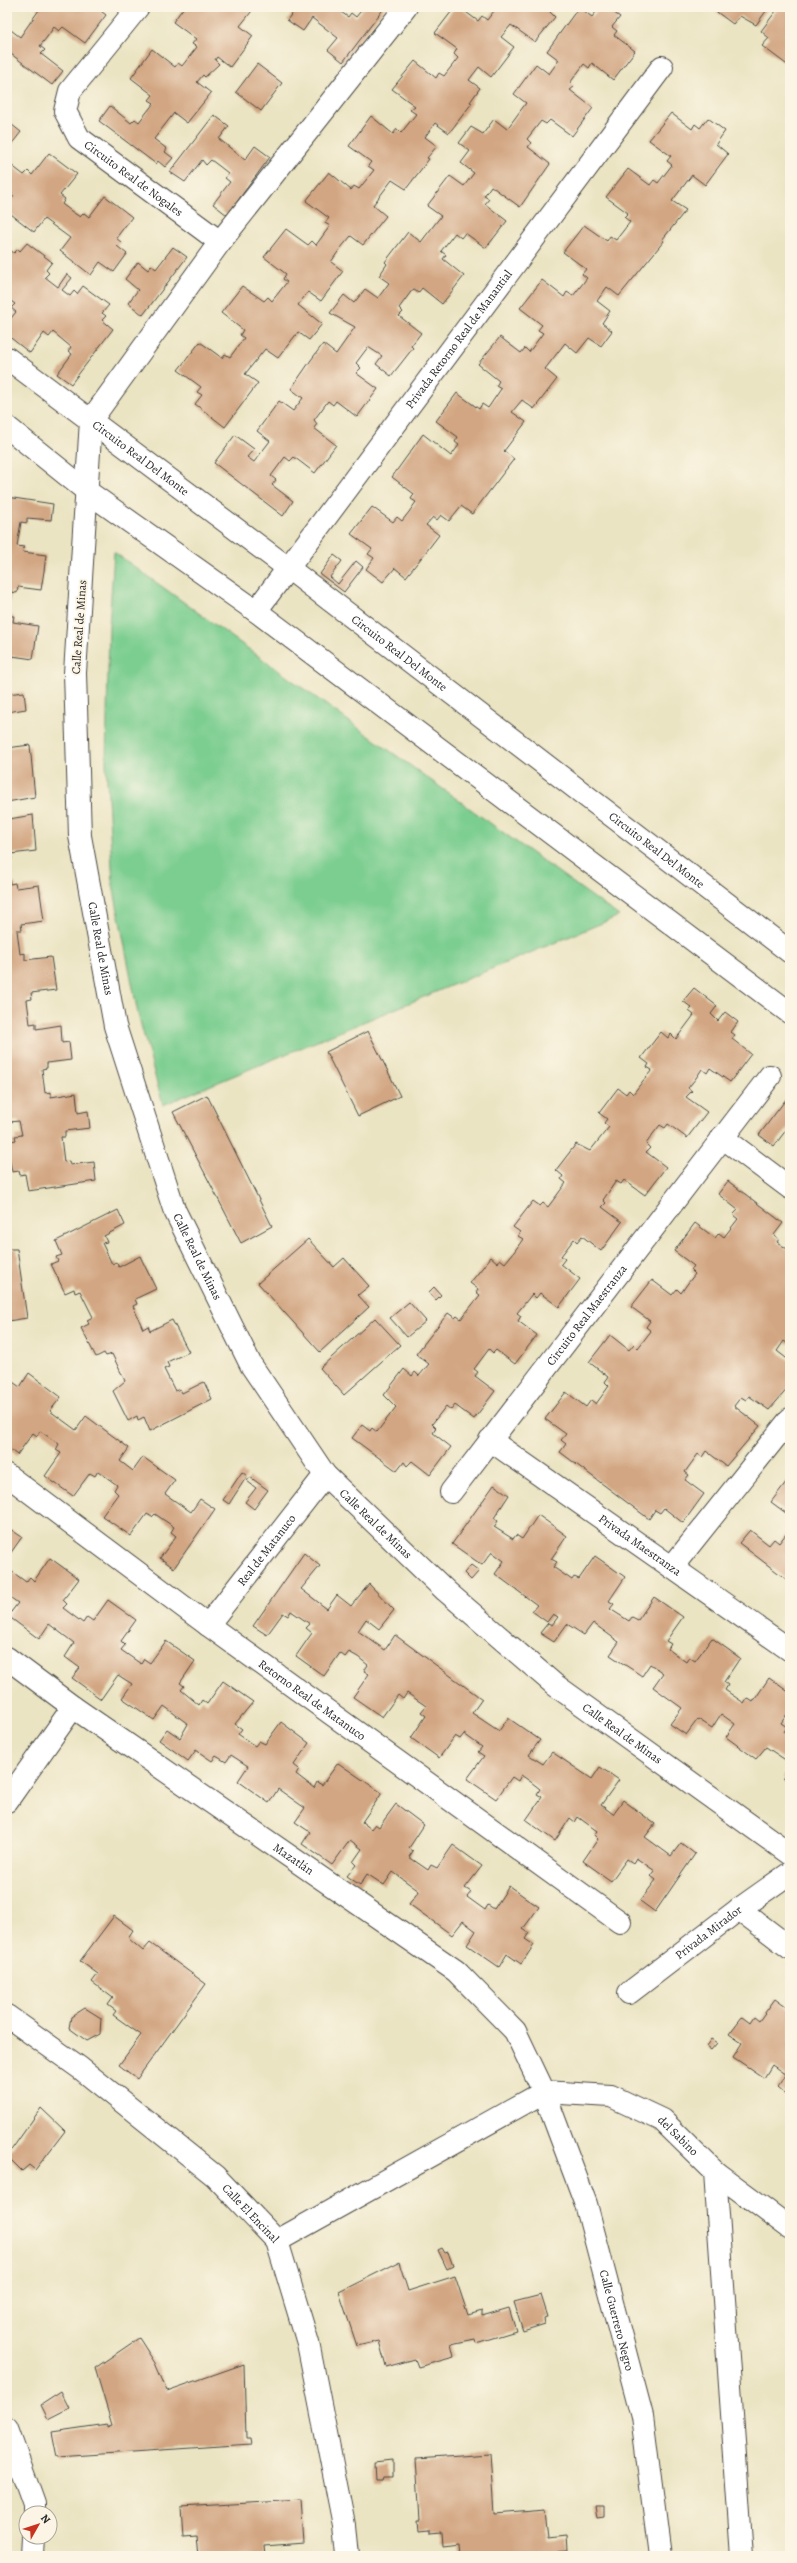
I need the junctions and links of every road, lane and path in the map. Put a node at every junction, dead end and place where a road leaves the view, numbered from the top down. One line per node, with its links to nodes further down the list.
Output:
1 (138, 7): 4 (street, Circuito Real de Nogales)
2 (406, 7): 4 (street)
3 (662, 67): 9 (street, Privada Retorno Real de Manantial)
4 (220, 242): 6 (street)
5 (7, 358): 6 (street, Circuito Real Del Monte)
6 (91, 420): 8 (street, Calle Real de Minas); 9 (street, Circuito Real Del Monte)
7 (7, 428): 8 (street)
8 (88, 492): 10 (street); 19 (street, Calle Real de Minas)
9 (288, 568): 10 (street, Privada Retorno Real de Manantial); 11 (street, Circuito Real Del Monte)
10 (256, 611): 12 (street)
11 (790, 952)
12 (790, 1013)
13 (770, 1076): 14 (street, Circuito Real Maestranza)
14 (722, 1137): 15 (street); 17 (street, Circuito Real Maestranza)
15 (790, 1188)
16 (790, 1419): 21 (street)
17 (490, 1440): 20 (street, Circuito Real Maestranza); 21 (street, Privada Maestranza)
18 (7, 1475): 22 (street, Retorno Real de Matanuco)
19 (325, 1475): 22 (street, Real de Matanuco); 27 (street, Calle Real de Minas)
20 (452, 1492)
21 (672, 1567): 23 (street, Privada Maestranza)
22 (208, 1624): 30 (street, Retorno Real de Matanuco)
23 (790, 1650)
24 (7, 1658): 25 (street, Mazatlán)
25 (73, 1707): 26 (street); 34 (street, Mazatlán)
26 (7, 1801)
27 (790, 1854)
28 (790, 1873): 29 (street, Privada Mirador)
29 (739, 1909): 31 (street); 32 (street, Privada Mirador)
30 (620, 1922)
31 (790, 1948)
32 (629, 1993)
33 (7, 2016): 37 (street, Calle El Encinal)
34 (544, 2092): 35 (street, del Sabino); 37 (street); 43 (street, Calle Guerrero Negro)
35 (715, 2172): 36 (street, del Sabino); 44 (street)
36 (790, 2228)
37 (277, 2241): 42 (street, Calle El Encinal)
38 (7, 2429): 39 (street)
39 (34, 2505)
40 (33, 2545): 41 (street)
41 (32, 2556)
42 (347, 2556)
43 (660, 2556)
44 (742, 2556)

